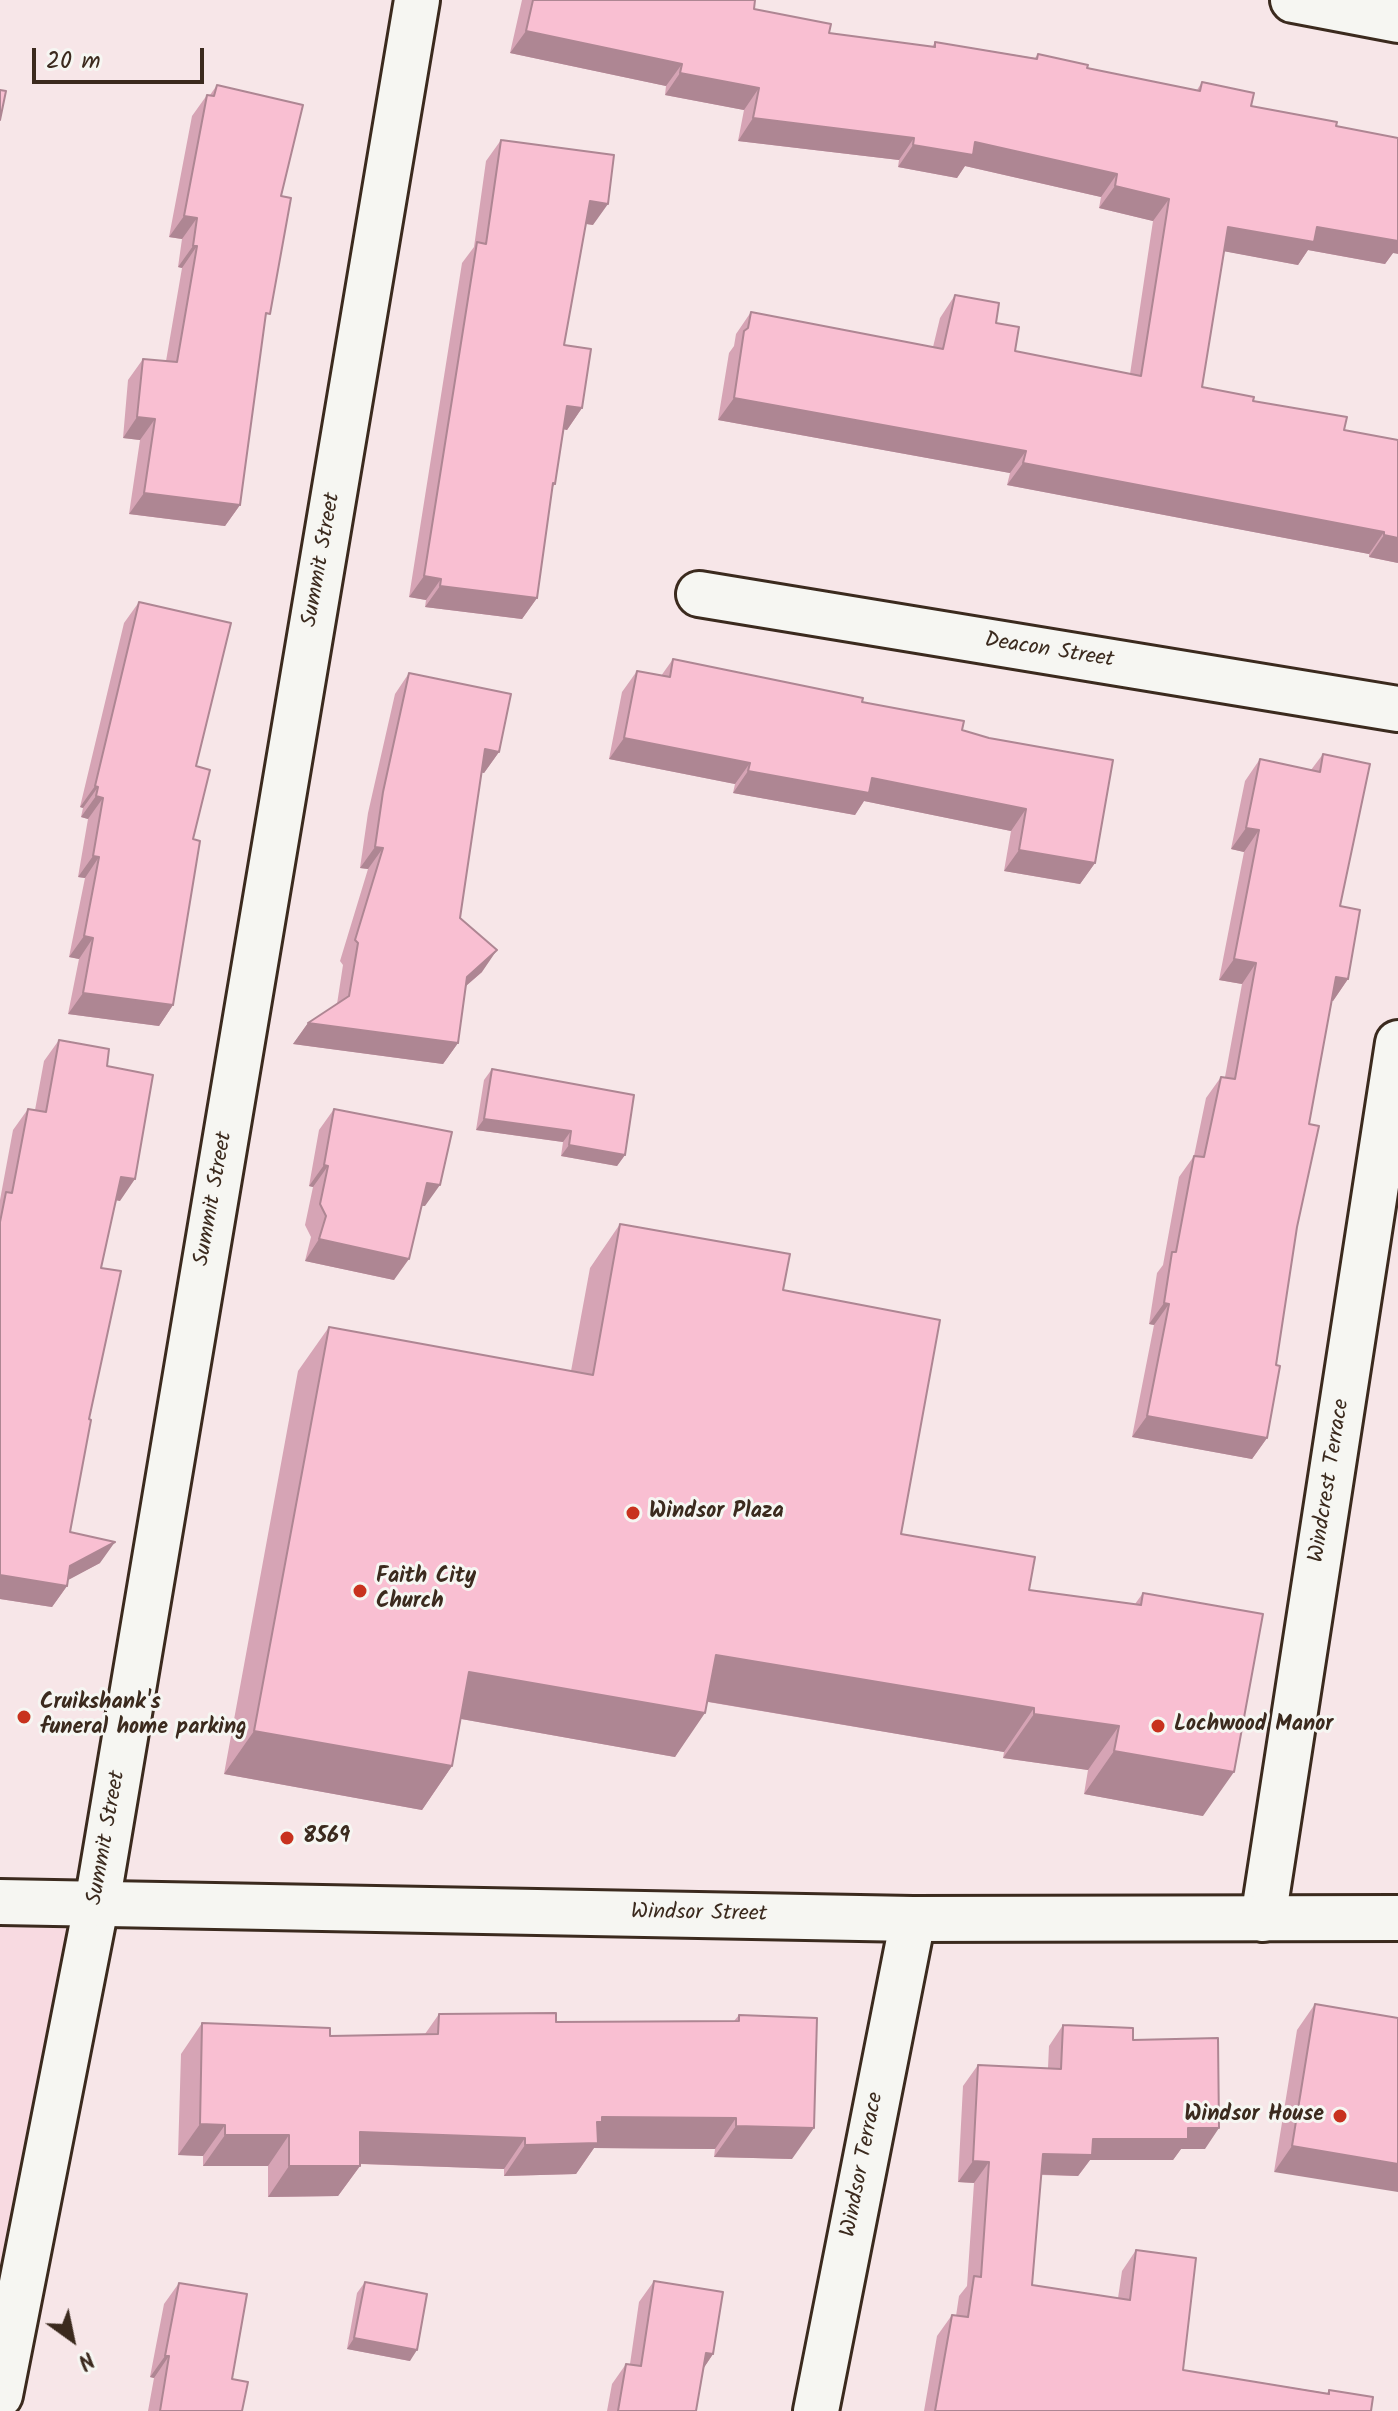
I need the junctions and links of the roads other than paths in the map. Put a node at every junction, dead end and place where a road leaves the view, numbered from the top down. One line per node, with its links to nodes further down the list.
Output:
1 (417, 0): 8 (street, Summit Street)
2 (1293, 0): 3 (street)
3 (1398, 20)
4 (699, 594): 5 (street, Deacon Street)
5 (1398, 709)
6 (1398, 1043): 11 (street, Windcrest Terrace)
7 (0, 1902): 8 (street, Windsor Street)
8 (97, 1902): 10 (street, Windsor Street); 12 (street, Summit Street)
9 (1398, 1918): 11 (street, Windsor Street)
10 (913, 1919): 11 (street, Windsor Street); 13 (street, Windsor Terrace)
11 (1263, 1919)
12 (0, 2395)
13 (816, 2411)

